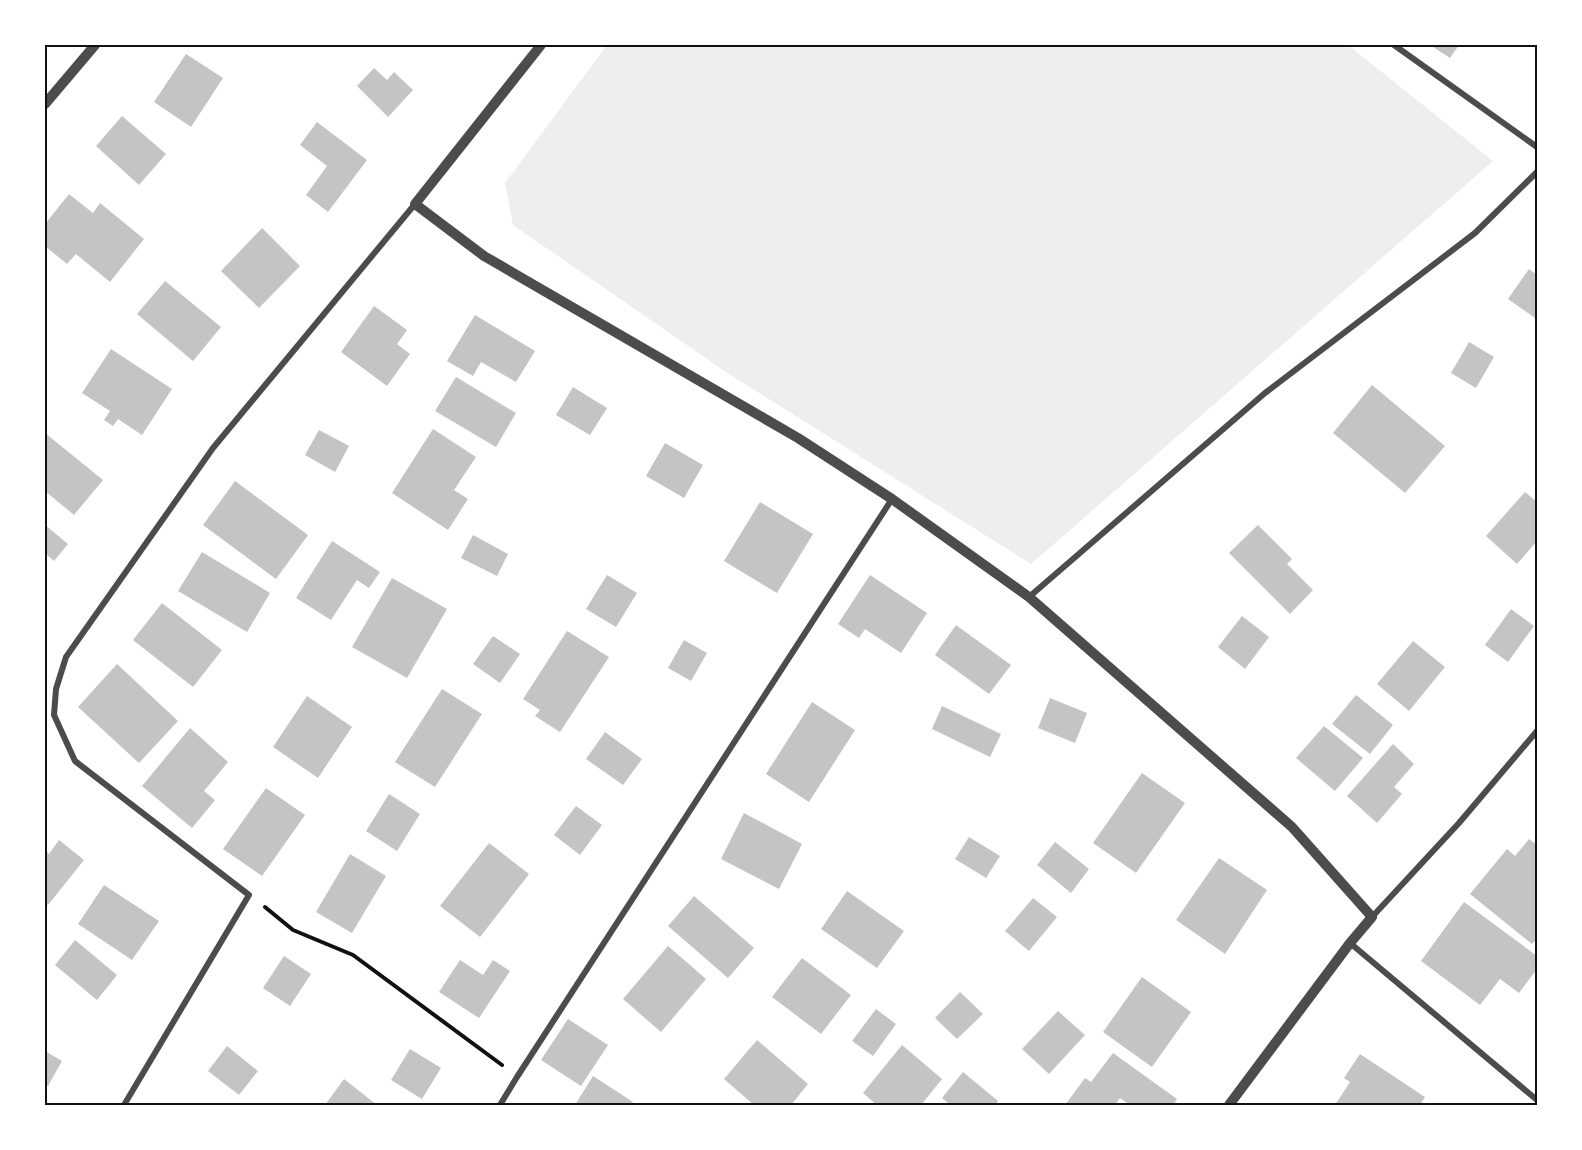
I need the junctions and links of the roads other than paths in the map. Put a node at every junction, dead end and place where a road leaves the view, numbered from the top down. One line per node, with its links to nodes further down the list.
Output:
1 (95, 45): 4 (street)
2 (541, 45): 7 (street)
3 (1394, 45): 5 (street)
4 (45, 104)
5 (1537, 147)
6 (1537, 172): 9 (street)
7 (415, 204): 8 (street); 14 (street)
8 (892, 499): 9 (street); 15 (street)
9 (1029, 597): 11 (street)
10 (1537, 731): 11 (street)
11 (1371, 917): 12 (street)
12 (1350, 942): 13 (street); 16 (street)
13 (1537, 1100)
14 (124, 1105)
15 (500, 1105)
16 (1229, 1105)

